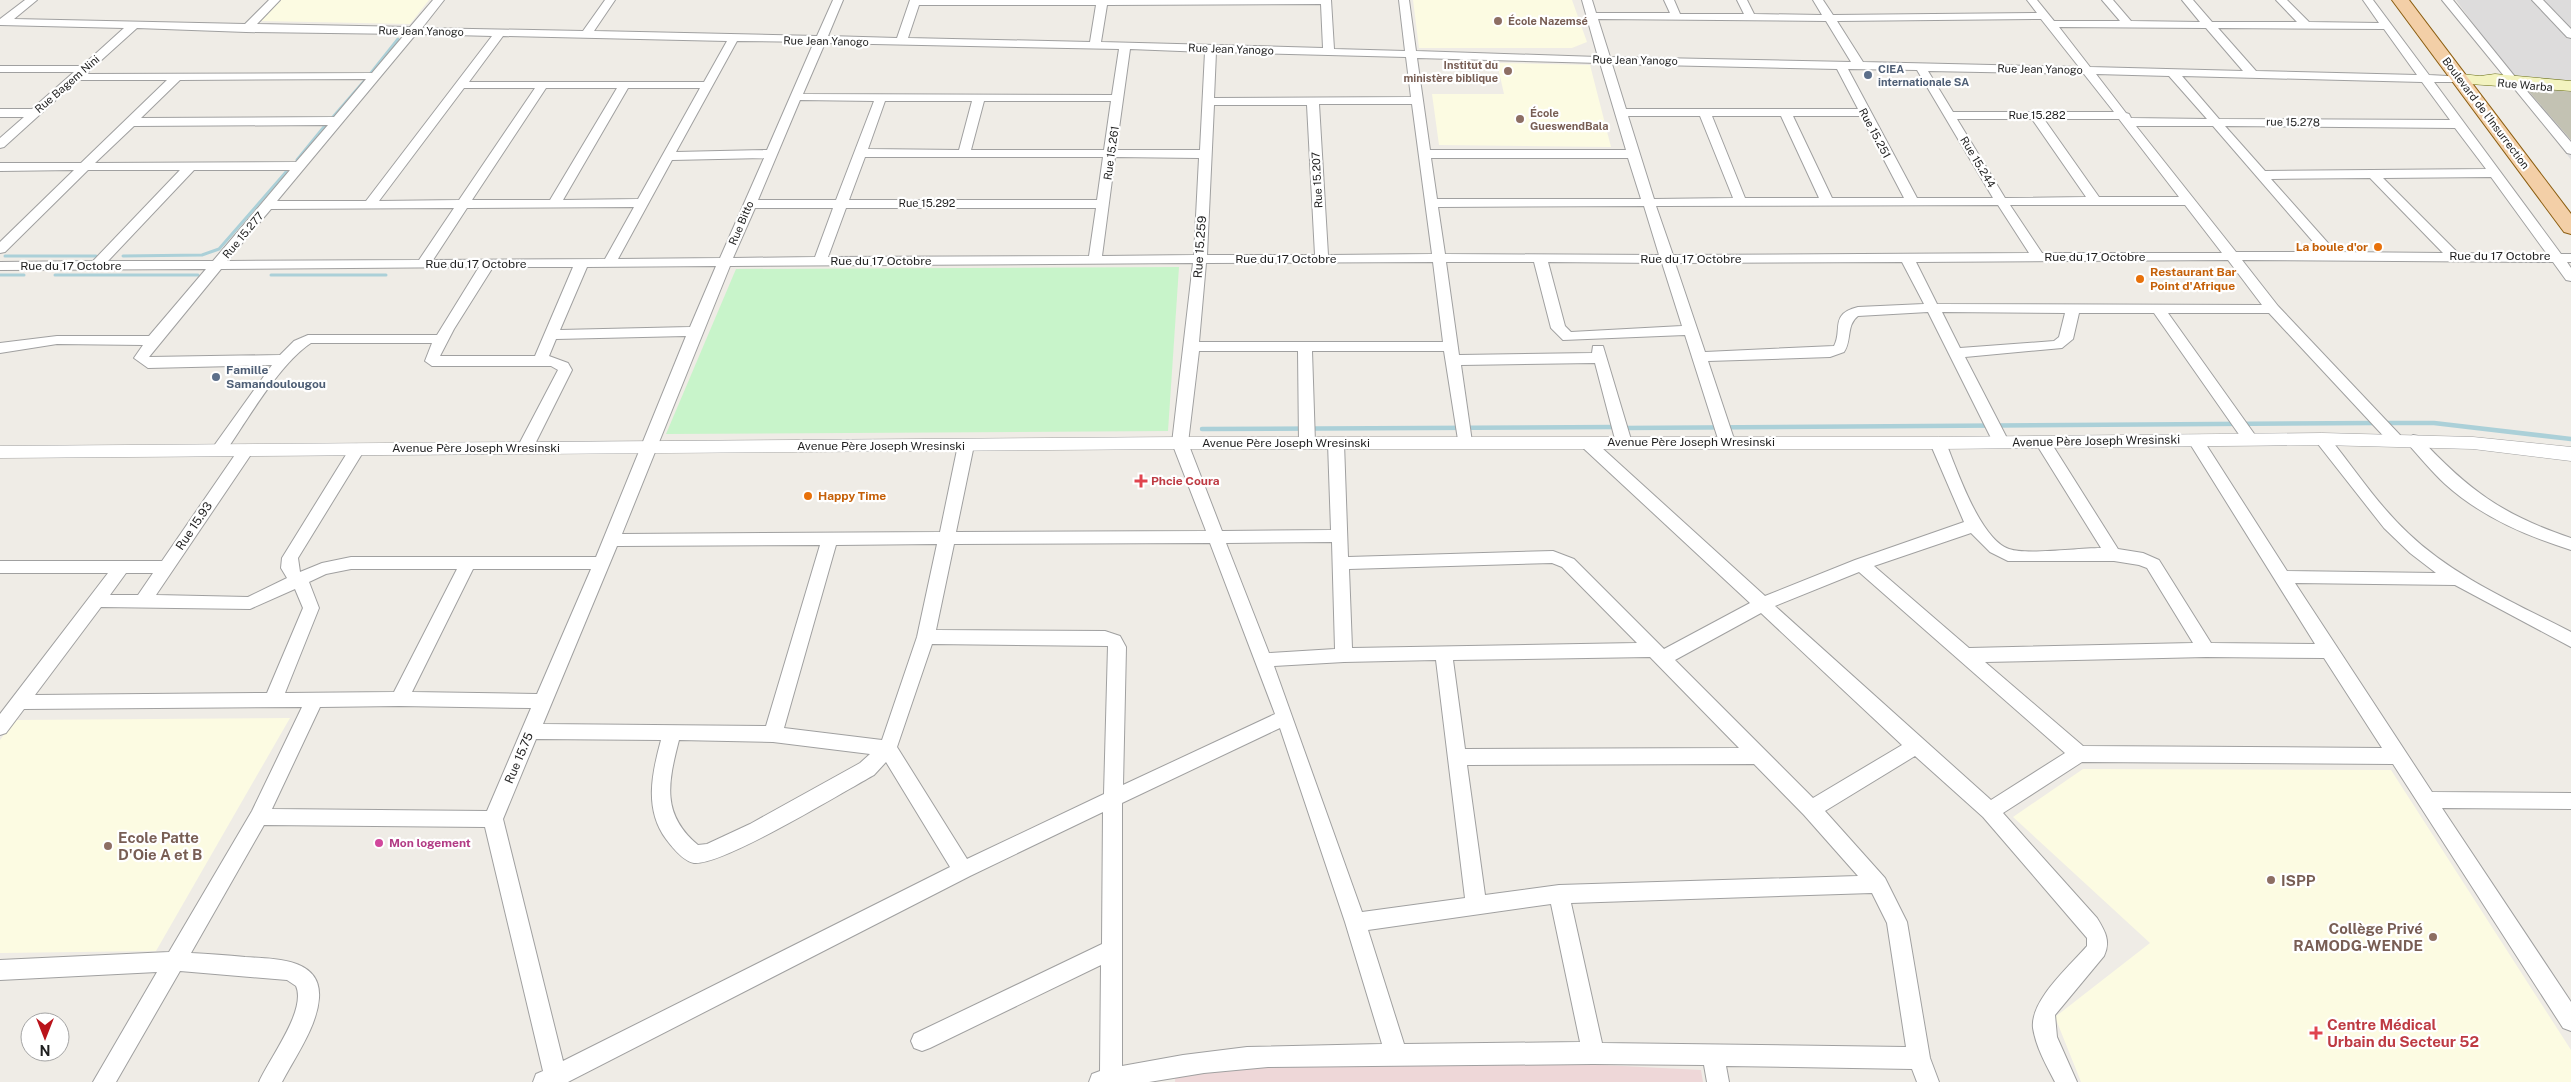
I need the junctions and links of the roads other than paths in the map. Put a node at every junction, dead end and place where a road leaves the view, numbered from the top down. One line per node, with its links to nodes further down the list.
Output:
1 (32, 0): 30 (street)
2 (275, 0): 36 (street)
3 (439, 0): 37 (street, Rue 15.277)
4 (610, 0): 39 (street)
5 (838, 0): 42 (street, Rue Bitto)
6 (1251, 0): 23 (street); 24 (street)
7 (1404, 0): 48 (street)
8 (1587, 0): 25 (street)
9 (1669, 0): 26 (street)
10 (1742, 0): 27 (street)
11 (1818, 0): 28 (street)
12 (2032, 0): 29 (street)
13 (2108, 0): 32 (street)
14 (2187, 0): 33 (street)
15 (2281, 0): 34 (street)
16 (2368, 0): 35 (street)
17 (2400, 0): 61 (main road, Boulevard de l'Insurrection)
18 (2414, 0): 61 (main road, Boulevard de l'Insurrection)
19 (2447, 0): 62 (street)
20 (2537, 0): 40 (street)
21 (915, 1): 22 (street); 43 (street)
22 (1102, 1): 23 (street); 44 (street)
23 (1178, 1)
24 (1326, 1): 47 (street)
25 (1592, 16): 26 (street); 49 (street)
26 (1676, 16): 27 (street)
27 (1750, 16): 28 (street)
28 (1828, 18): 29 (street); 51 (street)
29 (2049, 20): 32 (street); 54 (street)
30 (2, 22): 31 (street, Rue Jean Yanogo)
31 (134, 25): 36 (street, Rue Jean Yanogo); 56 (street, Rue Bagem Nini)
32 (2129, 25): 33 (street)
33 (2210, 25): 34 (street); 57 (street)
34 (2306, 25): 35 (street)
35 (2388, 26): 60 (street)
36 (246, 29): 37 (street, Rue Jean Yanogo)
37 (412, 31): 38 (street, Rue Jean Yanogo); 59 (street, Rue 15.277)
38 (500, 33): 39 (street, Rue Jean Yanogo); 64 (street)
39 (586, 35): 41 (street, Rue Jean Yanogo)
40 (2571, 35)
41 (734, 39): 42 (street, Rue Jean Yanogo); 66 (street)
42 (820, 41): 43 (street, Rue Jean Yanogo); 69 (street, Rue Bitto)
43 (901, 42): 44 (street, Rue Jean Yanogo)
44 (1095, 45): 45 (street, Rue Jean Yanogo)
45 (1125, 46): 46 (street, Rue Jean Yanogo); 72 (street, Rue 15.261)
46 (1210, 49): 47 (street, Rue Jean Yanogo); 74 (street, Rue 15.259)
47 (1329, 52): 48 (street, Rue Jean Yanogo)
48 (1411, 55): 49 (street, Rue Jean Yanogo); 73 (street)
49 (1604, 60): 50 (street, Rue Jean Yanogo); 79 (street)
50 (1840, 64): 51 (street, Rue Jean Yanogo); 76 (street, Rue 15.251)
51 (1858, 64): 52 (street, Rue Jean Yanogo)
52 (1920, 66): 54 (street, Rue Jean Yanogo); 82 (street, Rue 15.244)
53 (0, 69): 56 (street)
54 (2088, 70): 55 (street, Rue Jean Yanogo); 84 (street)
55 (2172, 72): 57 (street, Rue Jean Yanogo); 86 (street)
56 (80, 73): 58 (street); 78 (street, Rue Bagem Nini)
57 (2253, 75): 60 (street, Rue Jean Yanogo)
58 (178, 76): 59 (street); 87 (street)
59 (375, 76): 85 (street, Rue 15.277)
60 (2426, 78): 61 (street, Rue Jean Yanogo); 88 (street)
61 (2470, 80): 62 (main road, Rue Warba); 106 (main road, Boulevard de l'Insurrection); 123 (main road, Boulevard de l'Insurrection)
62 (2514, 82): 67 (main road); 68 (main road, Rue Warba); 90 (street)
63 (625, 84): 65 (street); 66 (street); 119 (street)
64 (461, 85): 65 (street); 117 (street)
65 (543, 85): 118 (street)
66 (708, 85): 98 (street)
67 (2571, 86)
68 (2571, 90)
69 (796, 97): 70 (street); 93 (street, Rue Bitto)
70 (881, 97): 71 (street); 91 (street)
71 (979, 97): 72 (street); 92 (street)
72 (1118, 98): 94 (street, Rue 15.261)
73 (1417, 100): 75 (street); 96 (street)
74 (1208, 102): 75 (street); 95 (street, Rue 15.259)
75 (1313, 102): 132 (street, Rue 15.207)
76 (1864, 112): 81 (street); 110 (street, Rue 15.251)
77 (0, 113): 78 (street)
78 (35, 113): 89 (street, Rue Bagem Nini)
79 (1622, 113): 80 (street); 97 (street)
80 (1705, 113): 81 (street); 108 (street)
81 (1786, 113): 109 (street)
82 (1949, 115): 83 (street, Rue 15.282); 111 (street, Rue 15.244)
83 (2035, 115): 84 (street, Rue 15.282); 107 (street)
84 (2127, 119): 86 (street, rue 15.278); 112 (street)
85 (338, 121): 87 (street); 100 (street, Rue 15.277)
86 (2212, 121): 88 (street, rue 15.278); 105 (street)
87 (131, 122): 99 (street)
88 (2457, 124): 103 (street)
89 (0, 144)
90 (2571, 150)
91 (860, 153): 92 (street); 115 (street)
92 (964, 153): 94 (street)
93 (770, 154): 98 (street); 120 (street, Rue Bitto)
94 (1111, 154): 95 (street); 121 (street, Rue 15.261)
95 (1205, 154): 136 (street, Rue 15.259)
96 (1424, 154): 97 (street); 116 (street)
97 (1632, 154): 113 (street)
98 (669, 156): 114 (street)
99 (85, 166): 101 (street); 102 (street); 124 (street)
100 (300, 166): 102 (street); 122 (street, Rue 15.277)
101 (0, 167)
102 (190, 167): 145 (street)
103 (2493, 173): 104 (street); 129 (street)
104 (2373, 174): 105 (street); 126 (street)
105 (2260, 175): 125 (street)
106 (2571, 199)
107 (2094, 200): 111 (street); 112 (street)
108 (1740, 201): 109 (street); 113 (street)
109 (1827, 201): 110 (street)
110 (1912, 201): 111 (street)
111 (2001, 201): 127 (street, Rue 15.244)
112 (2187, 201): 128 (street)
113 (1648, 202): 116 (street); 134 (street)
114 (642, 203): 119 (street); 142 (street)
115 (841, 203): 120 (street, Rue 15.292); 121 (street, Rue 15.292); 138 (street)
116 (1431, 203): 130 (street)
117 (370, 204): 118 (street); 122 (street)
118 (462, 204): 119 (street); 139 (street)
119 (554, 204)
120 (749, 204): 137 (street, Rue Bitto)
121 (1104, 204): 135 (street, Rue 15.261)
122 (268, 205): 143 (street, Rue 15.277)
123 (2571, 228)
124 (0, 249)
125 (2332, 256): 126 (street, Rue du 17 Octobre); 128 (street, Rue du 17 Octobre)
126 (2453, 256): 129 (street, Rue du 17 Octobre)
127 (2038, 257): 128 (street, Rue du 17 Octobre); 131 (street, Rue du 17 Octobre)
128 (2231, 257): 150 (street)
129 (2565, 257): 146 (street)
130 (1438, 258): 132 (street, Rue du 17 Octobre); 133 (street, Rue du 17 Octobre); 161 (street)
131 (1907, 258): 134 (street, Rue du 17 Octobre); 147 (street)
132 (1322, 259): 136 (street, Rue du 17 Octobre)
133 (1540, 259): 134 (street, Rue du 17 Octobre); 154 (street)
134 (1666, 259): 151 (street)
135 (1095, 260): 136 (street, Rue du 17 Octobre); 138 (street, Rue du 17 Octobre)
136 (1200, 260): 158 (street, Rue 15.259)
137 (725, 261): 138 (street, Rue du 17 Octobre); 142 (street, Rue du 17 Octobre); 152 (street, Rue Bitto)
138 (820, 261)
139 (423, 264): 140 (street, Rue du 17 Octobre); 143 (street, Rue du 17 Octobre)
140 (488, 264): 141 (street, Rue du 17 Octobre); 155 (street)
141 (581, 264): 142 (street, Rue du 17 Octobre); 153 (street)
142 (609, 264)
143 (218, 265): 145 (street, Rue du 17 Octobre); 156 (street, Rue 15.277)
144 (0, 266): 145 (street, Rue du 17 Octobre)
145 (96, 266)
146 (2571, 277)
147 (1931, 308): 148 (street); 162 (street); 163 (street)
148 (2074, 309): 149 (street); 162 (street)
149 (2158, 309): 150 (street); 168 (street)
150 (2273, 309): 170 (street)
151 (1689, 330): 154 (street); 163 (street)
152 (695, 331): 153 (street); 183 (street, Rue Bitto)
153 (550, 335): 166 (street)
154 (1596, 337): 164 (street)
155 (442, 339): 165 (street); 166 (street)
156 (153, 341): 157 (street); 165 (street, Rue 15.277)
157 (17, 344): 160 (street); 167 (street)
158 (1192, 347): 159 (street); 179 (street, Rue 15.259)
159 (1305, 347): 161 (street); 171 (street)
160 (0, 348)
161 (1452, 353): 164 (street); 176 (street)
162 (1954, 353): 169 (street)
163 (1698, 357): 173 (street)
164 (1600, 358): 172 (street)
165 (284, 360): 186 (street)
166 (540, 361): 184 (street)
167 (0, 362)
168 (2243, 430): 174 (street, Avenue Père Joseph Wresinski); 175 (street, Avenue Père Joseph Wresinski)
169 (1995, 431): 178 (street, Avenue Père Joseph Wresinski); 181 (street, Avenue Père Joseph Wresinski)
170 (2392, 431): 175 (street, Avenue Père Joseph Wresinski); 189 (street, Avenue Père Joseph Wresinski); 196 (street)
171 (1307, 433): 179 (street, Avenue Père Joseph Wresinski); 180 (street, Avenue Père Joseph Wresinski)
172 (1621, 433): 173 (street, Avenue Père Joseph Wresinski); 177 (street, Avenue Père Joseph Wresinski)
173 (1724, 433): 181 (street, Avenue Père Joseph Wresinski)
174 (2195, 439): 178 (street, Avenue Père Joseph Wresinski); 205 (street)
175 (2322, 439): 206 (street)
176 (1464, 442): 177 (street, Avenue Père Joseph Wresinski); 180 (street, Avenue Père Joseph Wresinski)
177 (1586, 442): 210 (street)
178 (2043, 442): 197 (street)
179 (1180, 443): 182 (street, Avenue Père Joseph Wresinski); 191 (street)
180 (1336, 443): 192 (street)
181 (1938, 443): 190 (street)
182 (966, 445): 183 (street, Avenue Père Joseph Wresinski); 193 (street)
183 (648, 447): 184 (street, Avenue Père Joseph Wresinski); 195 (street, Rue 15.75)
184 (525, 448): 185 (street, Avenue Père Joseph Wresinski)
185 (357, 449): 187 (street, Avenue Père Joseph Wresinski); 207 (street)
186 (219, 450): 187 (street, Avenue Père Joseph Wresinski); 188 (street, Avenue Père Joseph Wresinski)
187 (246, 450): 204 (street, Rue 15.93)
188 (0, 452)
189 (2571, 454)
190 (1973, 525): 197 (street); 201 (street)
191 (1214, 535): 192 (street); 193 (street); 219 (street)
192 (1338, 536): 200 (street)
193 (947, 537): 194 (street); 211 (street)
194 (830, 538): 195 (street); 229 (street)
195 (612, 540): 199 (street, Rue 15.75)
196 (2571, 544)
197 (2113, 555): 213 (street)
198 (468, 562): 199 (street); 207 (street); 220 (street)
199 (602, 563): 223 (street, Rue 15.75)
200 (1340, 564): 215 (street); 216 (street)
201 (1861, 564): 210 (street); 218 (street)
202 (0, 567): 203 (street)
203 (122, 567): 204 (street); 208 (street)
204 (166, 567): 209 (street, Rue 15.93)
205 (2284, 577): 206 (street); 214 (street)
206 (2457, 579): 212 (street)
207 (298, 581): 209 (street); 221 (street)
208 (96, 601): 209 (street); 224 (street)
209 (143, 601)
210 (1763, 604): 215 (street); 230 (street)
211 (926, 637): 231 (street); 236 (street)
212 (2571, 640)
213 (2206, 650): 214 (street); 218 (street)
214 (2329, 651): 234 (street)
215 (1658, 654): 217 (street); 233 (street)
216 (1344, 655): 217 (street); 219 (street)
217 (1444, 655): 235 (street)
218 (1968, 655): 232 (street)
219 (1265, 660): 225 (street)
220 (399, 699): 222 (street); 223 (street)
221 (273, 700): 222 (street); 224 (street)
222 (314, 700): 241 (street)
223 (543, 701): 227 (street, Rue 15.75)
224 (20, 702): 226 (street)
225 (1285, 717): 236 (street); 247 (street)
226 (0, 728)
227 (530, 732): 228 (street); 242 (street, Rue 15.75)
228 (672, 733): 229 (street); 231 (street)
229 (774, 734): 231 (street)
230 (1916, 746): 239 (street); 240 (street)
231 (888, 748): 243 (street)
232 (2079, 754): 234 (street); 240 (street)
233 (1756, 756): 235 (street); 239 (street)
234 (2399, 756): 237 (street)
235 (1457, 758): 246 (street)
236 (1113, 799): 243 (street); 248 (street)
237 (2428, 800): 238 (street); 251 (street)
238 (2570, 802)
239 (1811, 809): 244 (street)
240 (1990, 811): 265 (street)
241 (259, 817): 242 (street); 249 (street)
242 (494, 819): 259 (street)
243 (963, 870): 259 (street)
244 (1878, 884): 245 (street); 257 (street)
245 (1559, 894): 246 (street); 254 (street)
246 (1476, 906): 247 (street)
247 (1355, 922): 255 (street)
248 (1113, 949): 253 (street); 260 (street)
249 (173, 961): 250 (street); 261 (street); 262 (street)
250 (0, 970)
251 (2563, 997): 252 (street)
252 (2571, 1021)
253 (922, 1041)
254 (1593, 1053): 255 (street); 256 (street)
255 (1396, 1054): 258 (street)
256 (1713, 1056): 257 (street); 263 (street)
257 (1919, 1058): 264 (street)
258 (1161, 1075): 260 (street)
259 (552, 1080)
260 (1106, 1081)
261 (104, 1082)
262 (270, 1082)
263 (1718, 1082)
264 (1928, 1082)
265 (2066, 1082)

